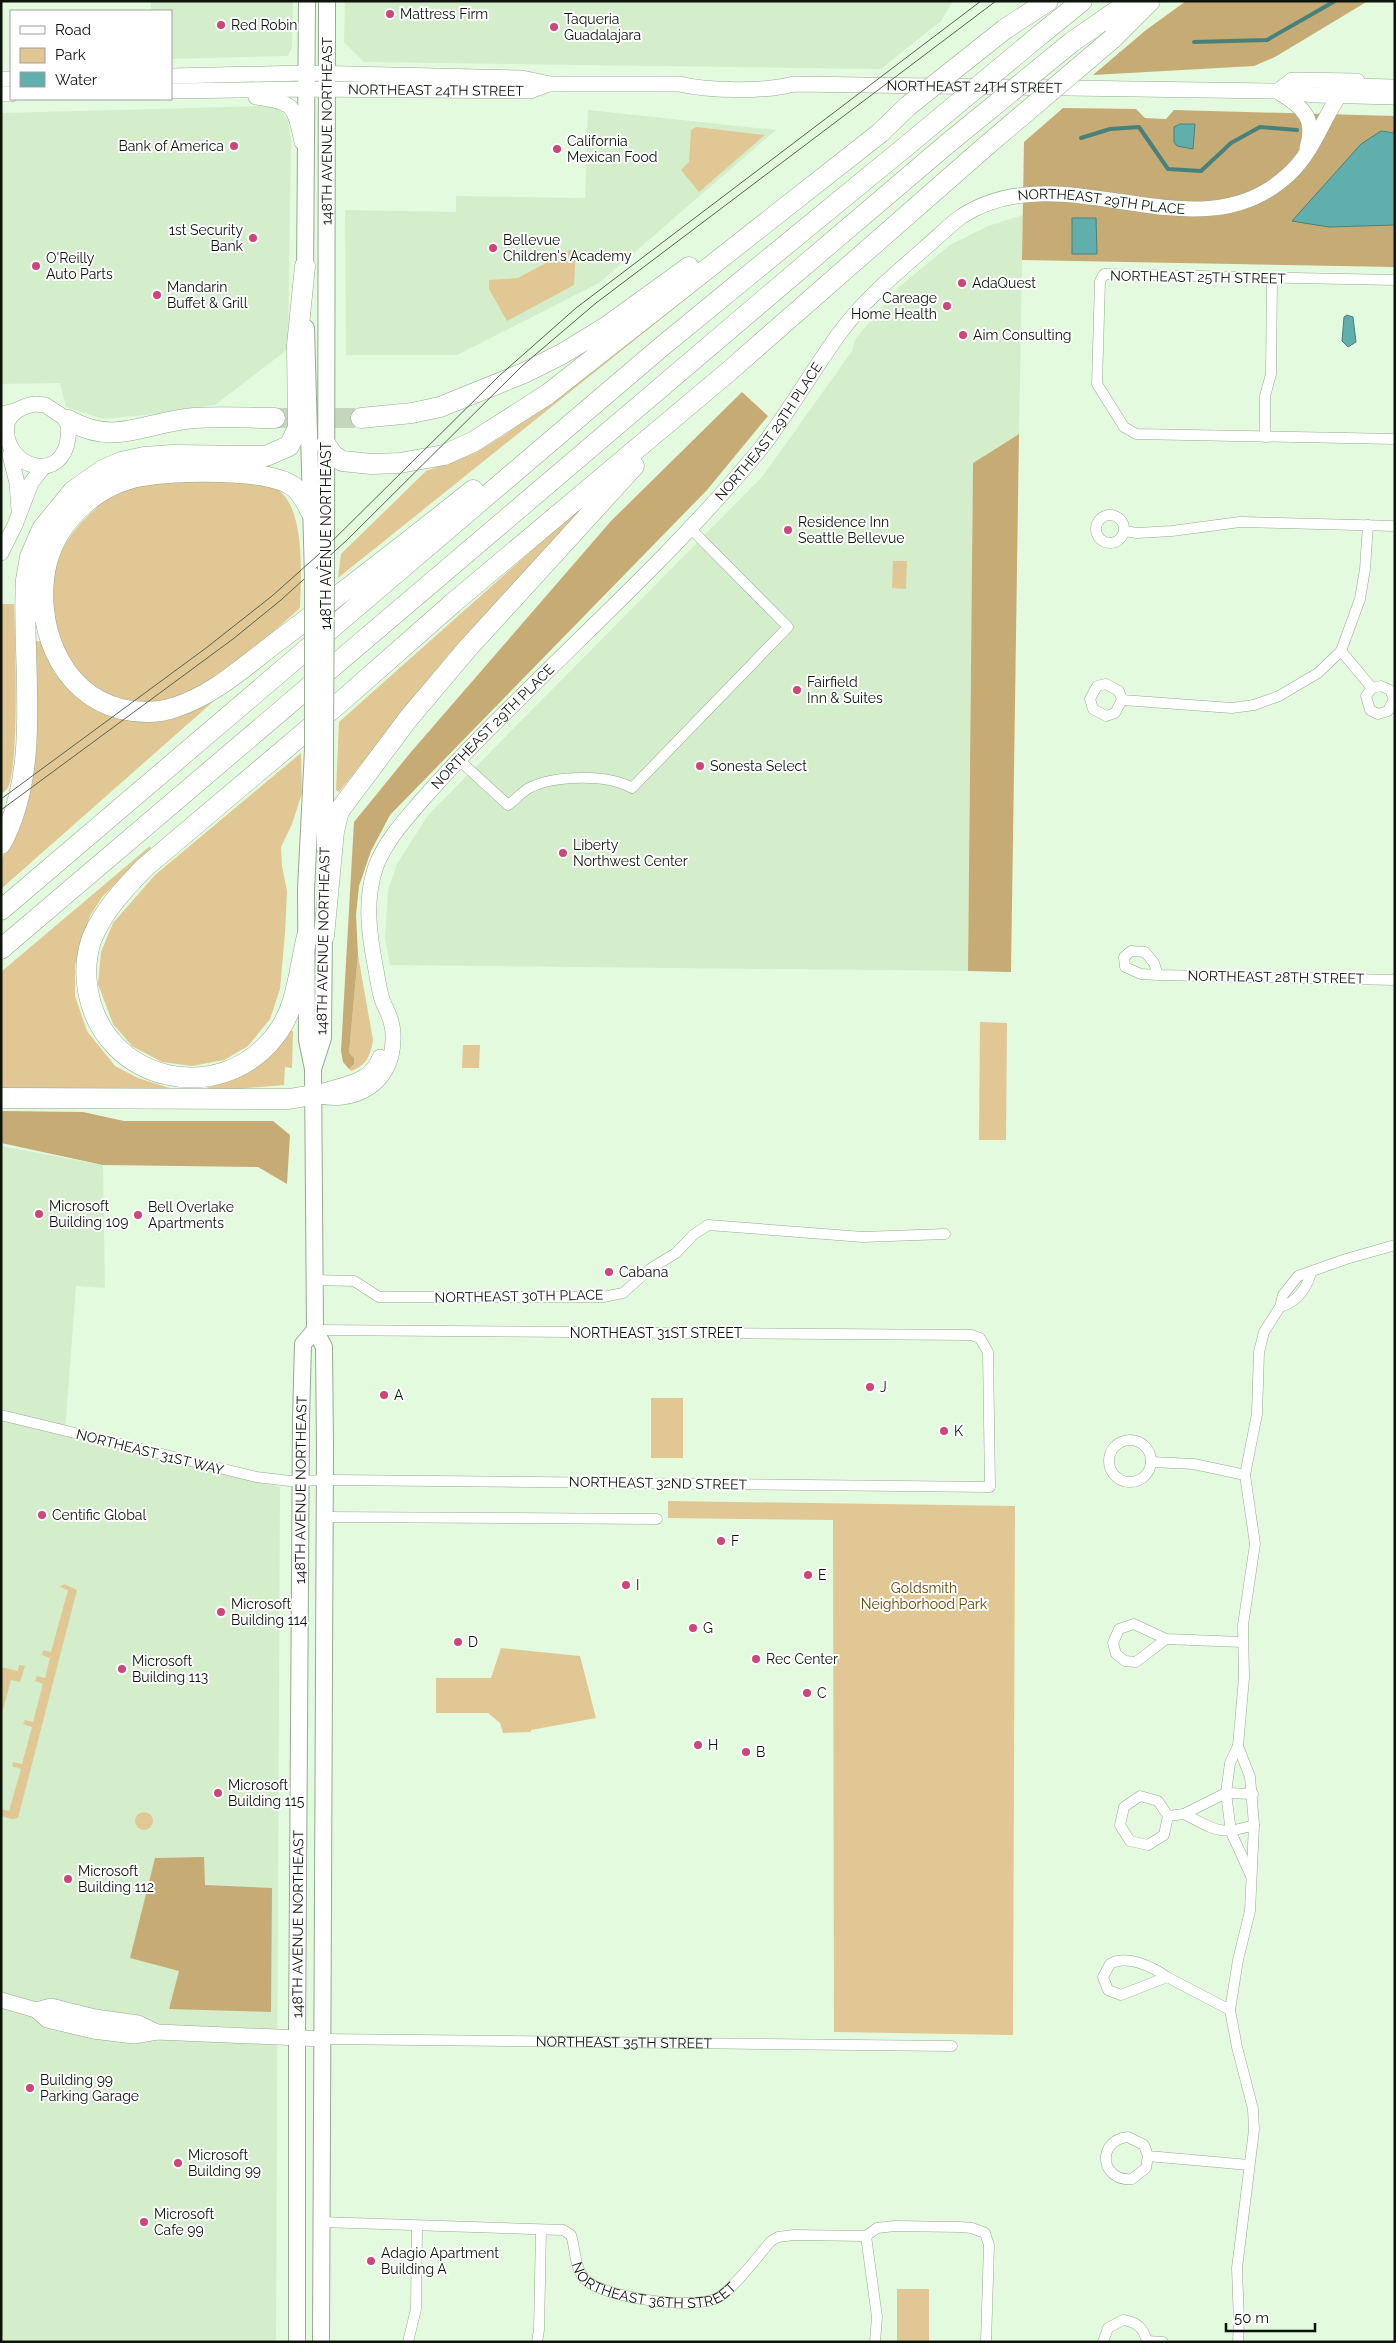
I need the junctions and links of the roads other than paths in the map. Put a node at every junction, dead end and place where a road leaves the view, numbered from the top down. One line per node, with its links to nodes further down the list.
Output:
1 (307, 1): 9 (main road, 148TH AVENUE NORTHEAST)
2 (327, 1): 10 (main road, 148TH AVENUE NORTHEAST)
3 (1048, 1): 20 (highway, bridge)
4 (1082, 1): 26 (highway, bridge)
5 (1131, 1): 53 (highway, bridge)
6 (1150, 1): 27 (highway, bridge)
7 (420, 75): 10 (street, NORTHEAST 24TH STREET); 12 (street, NORTHEAST 24TH STREET); 15 (street)
8 (172, 76): 9 (street, NORTHEAST 24TH STREET)
9 (306, 81): 10 (street, NORTHEAST 24TH STREET); 14 (street, NORTHEAST 24TH STREET); 22 (main road, 148TH AVENUE NORTHEAST)
10 (326, 81): 15 (street, NORTHEAST 24TH STREET); 35 (main road, 148TH AVENUE NORTHEAST)
11 (1395, 82): 17 (street, NORTHEAST 24TH STREET)
12 (550, 84): 15 (street, NORTHEAST 24TH STREET); 17 (street, NORTHEAST 24TH STREET)
13 (1395, 87): 18 (street)
14 (197, 90): 16 (street, NORTHEAST 24TH STREET); 22 (street)
15 (408, 90)
16 (172, 91)
17 (1278, 91): 18 (street); 21 (street)
18 (1338, 96): 19 (street); 21 (street, NORTHEAST 29TH PLACE)
19 (1395, 97)
20 (856, 147): 31 (highway); 35 (highway)
21 (1304, 157): 42 (street, NORTHEAST 29TH PLACE)
22 (306, 158): 23 (main road, 148TH AVENUE NORTHEAST)
23 (305, 266): 39 (main road, 148TH AVENUE NORTHEAST); 50 (highway)
24 (1272, 277): 25 (street, NORTHEAST 25TH STREET); 33 (street); 33 (street, NORTHEAST 25TH STREET)
25 (1395, 280)
26 (660, 348): 39 (highway); 51 (highway)
27 (727, 373): 52 (highway); 52 (highway)
28 (25, 406): 29 (street); 32 (street); 36 (street)
29 (1, 412)
30 (276, 418): 32 (highway)
31 (361, 418)
32 (68, 420): 37 (street)
33 (1264, 437): 34 (street, NORTHEAST 25TH STREET)
34 (1395, 439)
35 (326, 446): 45 (main road, 148TH AVENUE NORTHEAST)
36 (6, 449): 37 (street); 38 (street)
37 (44, 466): 38 (street)
38 (19, 511): 44 (street)
39 (312, 514): 45 (main road, 148TH AVENUE NORTHEAST)
40 (1368, 524): 41 (street); 43 (street); 46 (street)
41 (1395, 526)
42 (690, 528): 49 (street, NORTHEAST 29TH PLACE); 49 (street)
43 (1124, 531)
44 (1, 553)
45 (319, 571): 52 (main road, 148TH AVENUE NORTHEAST, bridge)
46 (1341, 652): 47 (street); 48 (street)
47 (1372, 688)
48 (1122, 700)
49 (458, 759): 56 (street, NORTHEAST 29TH PLACE)
50 (1, 844)
51 (1, 910)
52 (315, 936): 56 (main road, 148TH AVENUE NORTHEAST)
53 (1, 950)
54 (1158, 975): 55 (street, NORTHEAST 28TH STREET)
55 (1395, 980)
56 (313, 1095): 57 (highway); 60 (main road, 148TH AVENUE NORTHEAST)
57 (1, 1098)
58 (945, 1234): 60 (street, NORTHEAST 30TH PLACE)
59 (1395, 1245): 64 (street)
60 (313, 1280): 61 (main road, 148TH AVENUE NORTHEAST)
61 (315, 1330): 65 (main road, 148TH AVENUE NORTHEAST); 66 (main road, 148TH AVENUE NORTHEAST); 67 (street, NORTHEAST 31ST STREET)
62 (1, 1415): 66 (street, NORTHEAST 31ST WAY)
63 (1151, 1462): 63 (street); 64 (street)
64 (1246, 1475): 71 (street)
65 (324, 1480): 66 (street, NORTHEAST 31ST WAY); 67 (street, NORTHEAST 32ND STREET); 68 (main road, 148TH AVENUE NORTHEAST)
66 (301, 1481): 83 (main road, 148TH AVENUE NORTHEAST)
67 (990, 1487)
68 (324, 1517): 69 (street); 84 (main road, 148TH AVENUE NORTHEAST)
69 (657, 1519)
70 (1166, 1639): 70 (street); 71 (street)
71 (1242, 1642): 72 (street)
72 (1238, 1746): 73 (street); 74 (street)
73 (1226, 1793): 74 (street); 75 (street); 78 (street)
74 (1253, 1794): 77 (street)
75 (1184, 1814): 76 (street); 78 (street)
76 (1168, 1816): 76 (street)
77 (1254, 1825): 78 (street); 79 (street)
78 (1231, 1832): 79 (street)
79 (1251, 1876): 82 (street)
80 (1167, 1977): 80 (street); 82 (street)
81 (1, 2000): 83 (street)
82 (1230, 2010): 87 (street)
83 (297, 2039): 84 (street, NORTHEAST 35TH STREET); 93 (main road, 148TH AVENUE NORTHEAST)
84 (323, 2039): 85 (street, NORTHEAST 35TH STREET); 88 (main road, 148TH AVENUE NORTHEAST)
85 (952, 2046)
86 (1148, 2156): 86 (street); 87 (street)
87 (1249, 2165): 101 (street)
88 (321, 2222): 89 (street, NORTHEAST 36TH STREET); 94 (main road, 148TH AVENUE NORTHEAST)
89 (417, 2226): 90 (street, NORTHEAST 36TH STREET); 95 (street)
90 (541, 2230): 91 (street, NORTHEAST 36TH STREET); 96 (street)
91 (866, 2236): 97 (street); 98 (street, NORTHEAST 36TH STREET)
92 (1147, 2341): 99 (street); 100 (street)
93 (297, 2342)
94 (321, 2342)
95 (408, 2342)
96 (537, 2342)
97 (876, 2342)
98 (986, 2342)
99 (1103, 2342)
100 (1163, 2342)
101 (1238, 2342)

